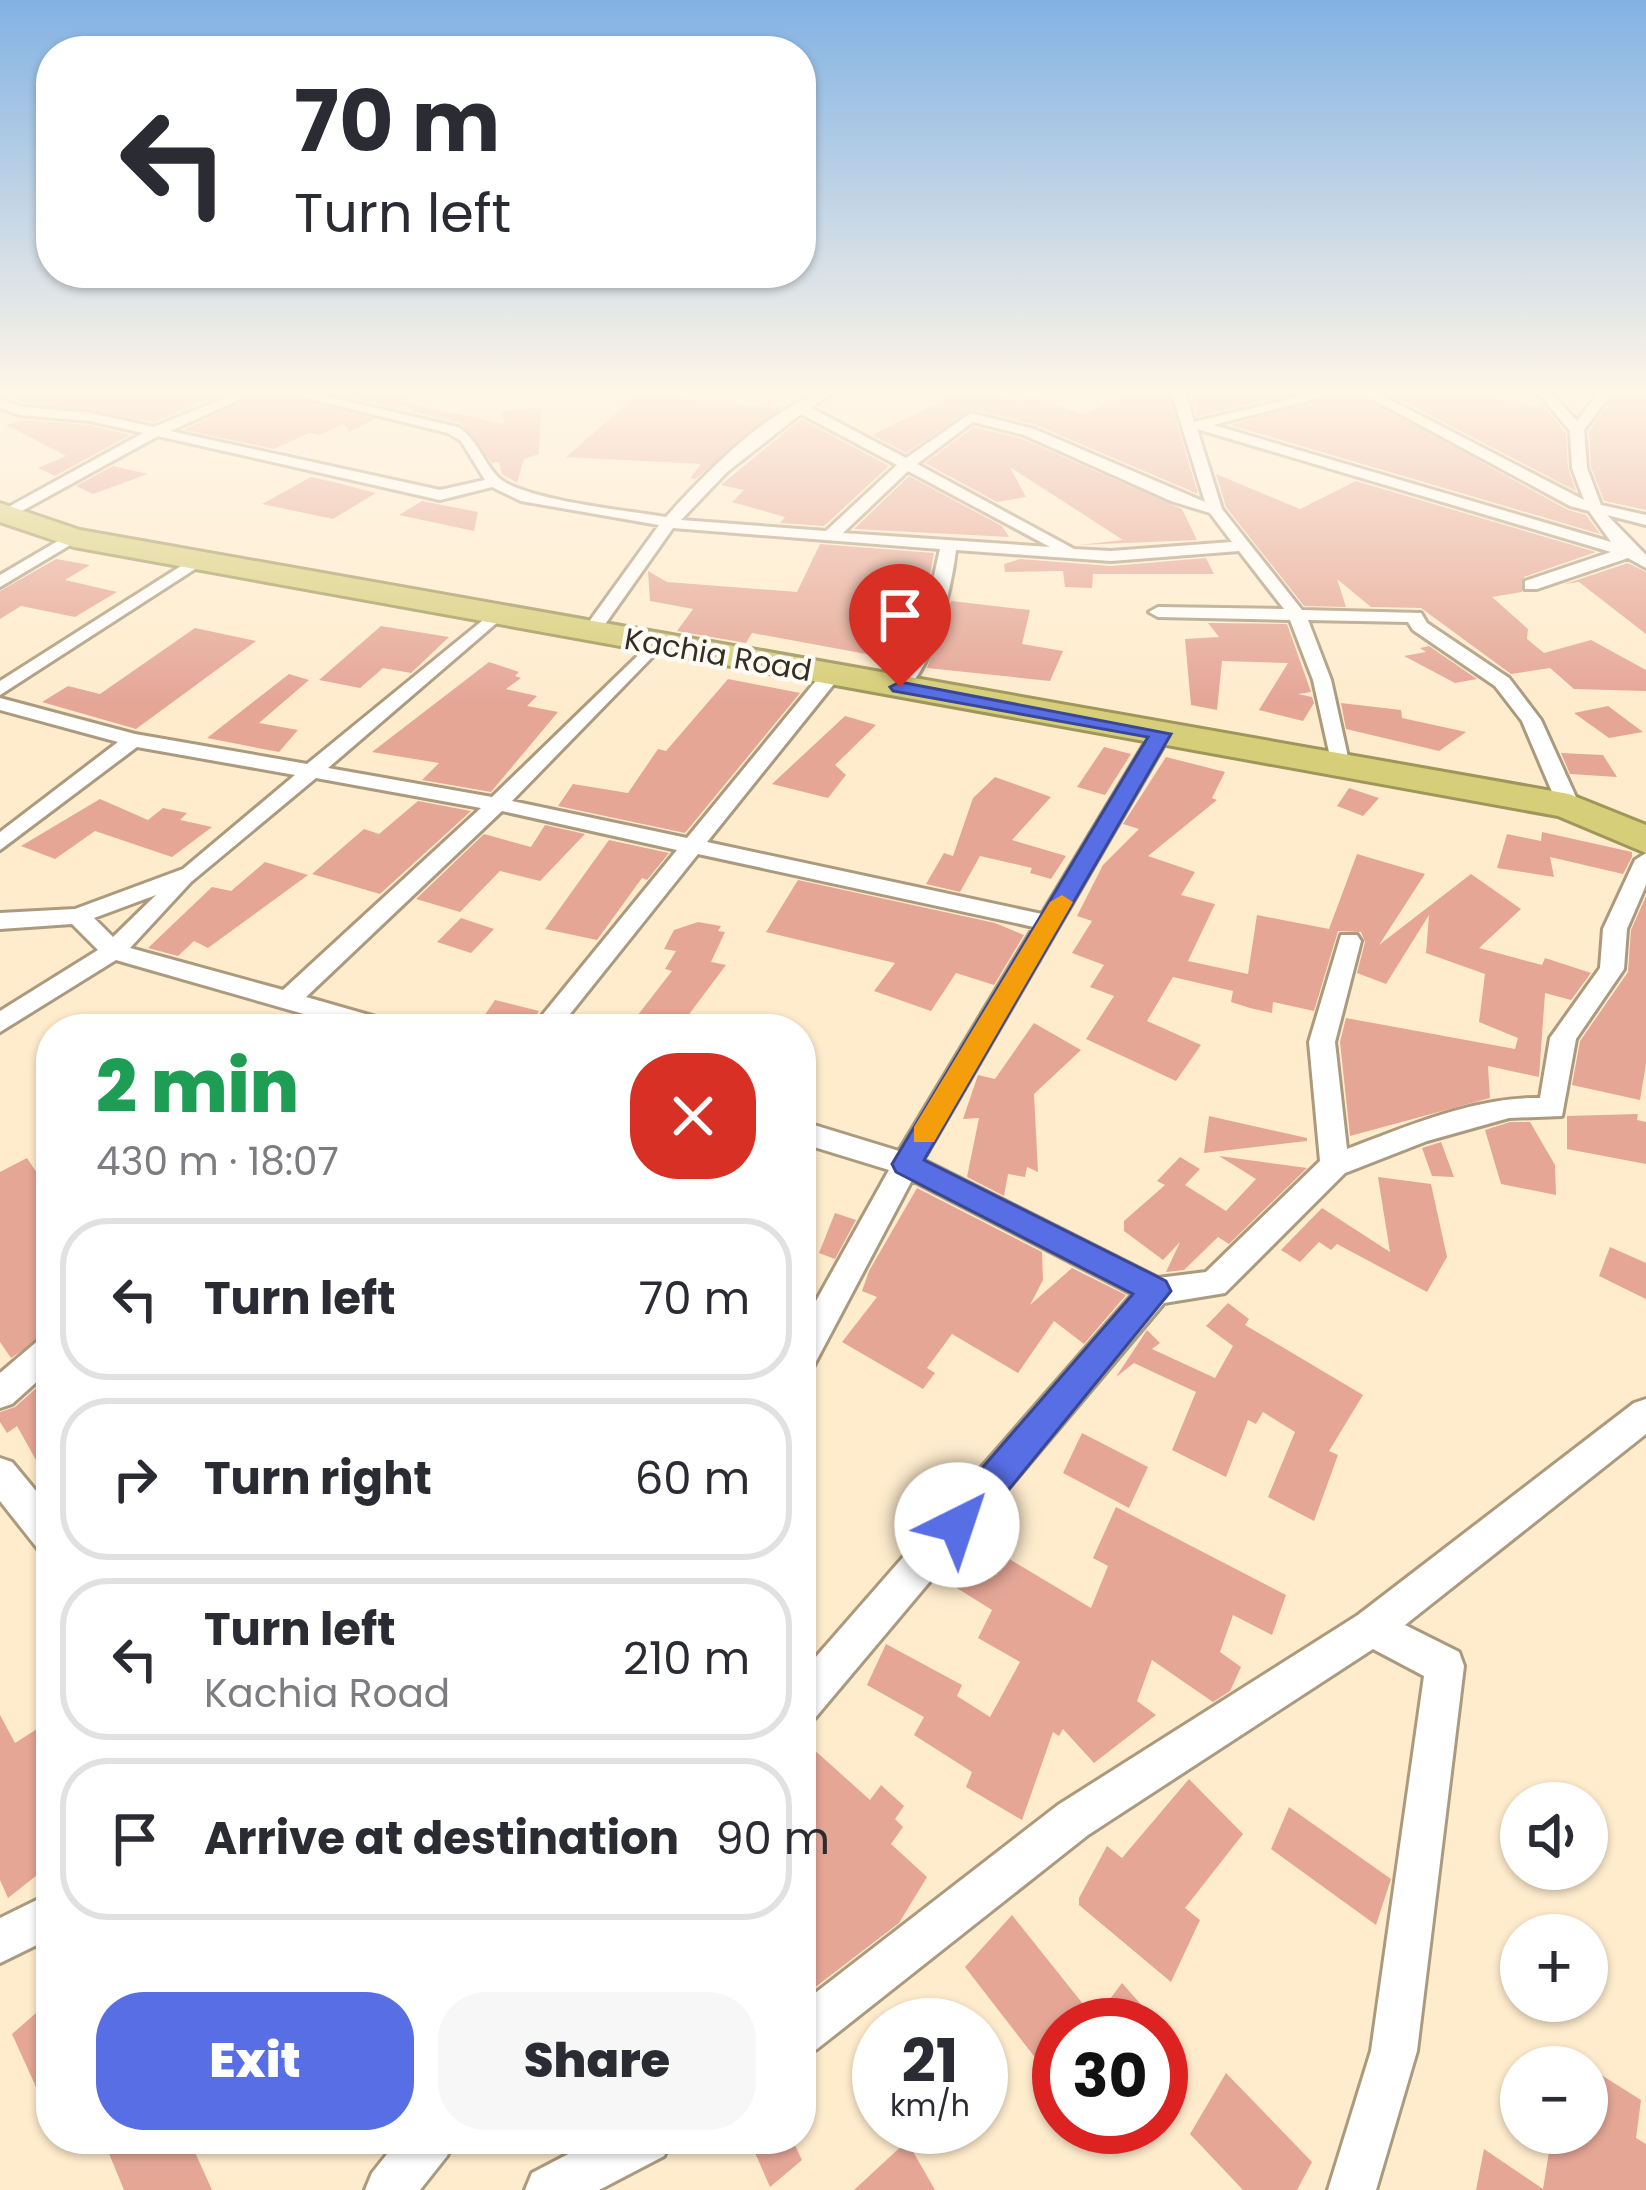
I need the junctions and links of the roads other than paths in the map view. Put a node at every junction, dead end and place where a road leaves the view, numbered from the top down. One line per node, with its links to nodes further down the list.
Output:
1 (35, 496): 13 (street)
2 (522, 496): 15 (street)
3 (692, 496): 15 (street)
4 (873, 496): 16 (street)
5 (965, 496): 21 (street)
6 (1172, 496): 11 (street)
7 (1211, 496): 11 (street)
8 (1433, 496): 20 (street)
9 (1561, 496): 12 (street)
10 (1590, 496): 12 (street)
11 (1215, 510): 19 (street)
12 (1599, 511): 14 (street); 20 (street)
13 (3, 513): 17 (highway, Kachia Road)
14 (1646, 520)
15 (664, 523): 16 (street); 29 (street)
16 (830, 536): 18 (street)
17 (74, 538): 22 (highway, Kachia Road); 24 (street)
18 (948, 545): 21 (street); 32 (street)
19 (1241, 545): 21 (street); 27 (street)
20 (1628, 552): 23 (street); 25 (street)
21 (1075, 554)
22 (198, 562): 28 (highway, Kachia Road); 33 (street)
23 (1646, 563)
24 (0, 582)
25 (1531, 585)
26 (1158, 611): 27 (street)
27 (1296, 614): 37 (street); 40 (street)
28 (493, 616): 29 (highway, Kachia Road); 38 (street)
29 (590, 633): 30 (highway, Kachia Road)
30 (655, 644): 31 (highway, Kachia Road); 39 (street)
31 (831, 675): 32 (highway, Kachia Road); 43 (street)
32 (900, 687): 35 (highway, Kachia Road)
33 (0, 688)
34 (0, 704): 36 (street)
35 (1161, 734): 37 (highway, Kachia Road); 48 (street)
36 (133, 740): 38 (street); 42 (street)
37 (1340, 766): 40 (highway, Kachia Road)
38 (315, 768): 39 (street); 45 (street)
39 (497, 804): 43 (street); 51 (street)
40 (1569, 806): 41 (highway, Kachia Road)
41 (1646, 840)
42 (0, 843)
43 (693, 844): 48 (street); 53 (street)
44 (1646, 860): 57 (street)
45 (191, 874): 46 (street); 50 (street)
46 (78, 916): 47 (street); 50 (street)
47 (0, 921)
48 (1049, 923): 56 (street)
49 (1349, 941): 57 (street)
50 (113, 952): 51 (street); 54 (street)
51 (287, 1000): 52 (street)
52 (336, 1014)
53 (556, 1014)
54 (0, 1023)
55 (816, 1137): 56 (street)
56 (906, 1164): 58 (street); 59 (street)
57 (1335, 1166): 58 (street)
58 (1155, 1291): 66 (street)
59 (816, 1332)
60 (36, 1361): 61 (street)
61 (0, 1393)
62 (1646, 1414): 65 (street)
63 (0, 1474): 64 (street)
64 (36, 1518)
65 (1371, 1628): 69 (street); 74 (street)
66 (816, 1686)
67 (36, 1923): 68 (street)
68 (0, 1942)
69 (816, 2021)
70 (418, 2154): 72 (street)
71 (618, 2154): 73 (street)
72 (389, 2190)
73 (549, 2190)
74 (1352, 2190)

